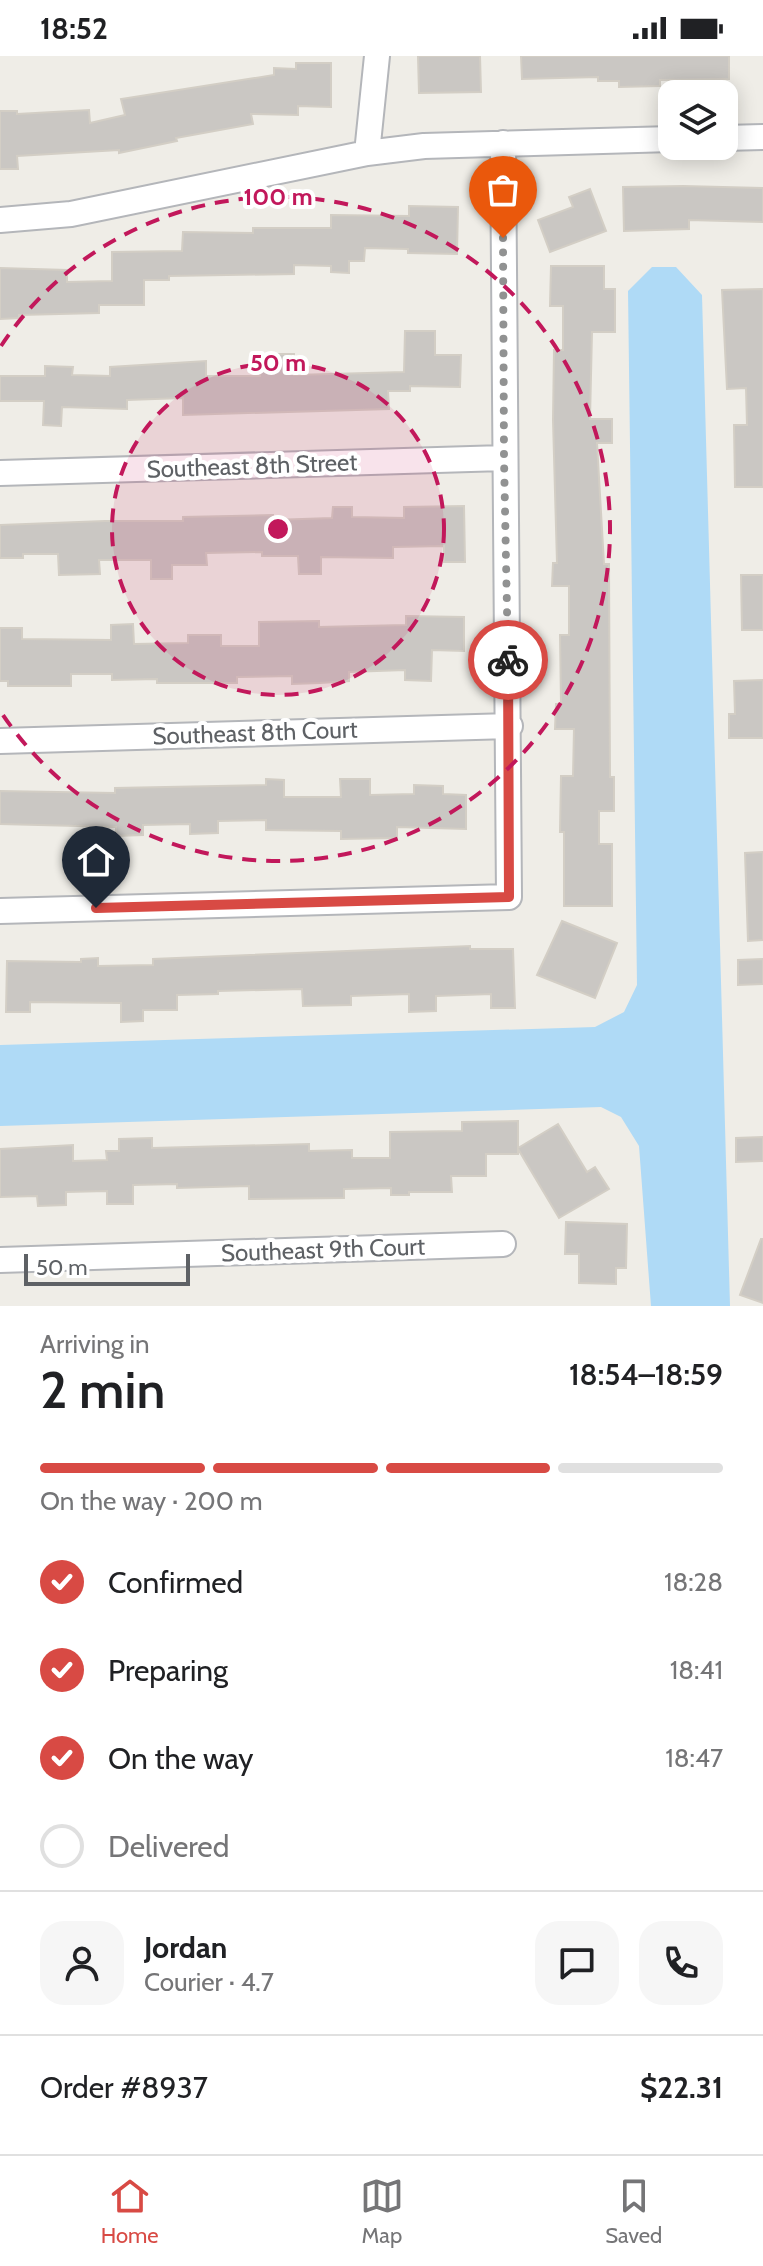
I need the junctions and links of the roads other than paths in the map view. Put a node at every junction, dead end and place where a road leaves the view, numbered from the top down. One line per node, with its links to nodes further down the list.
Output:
1 (377, 56): 6 (street)
2 (763, 137): 3 (street)
3 (738, 138)
4 (658, 139): 5 (street)
5 (503, 143): 6 (street); 8 (street)
6 (367, 153): 7 (street)
7 (0, 220)
8 (504, 458): 9 (street, Southeast 8th Street); 10 (street)
9 (0, 473)
10 (510, 726): 11 (street, Southeast 8th Court); 12 (street)
11 (0, 741)
12 (0, 911)
13 (503, 1244): 14 (street, Southeast 9th Court)
14 (0, 1260)

